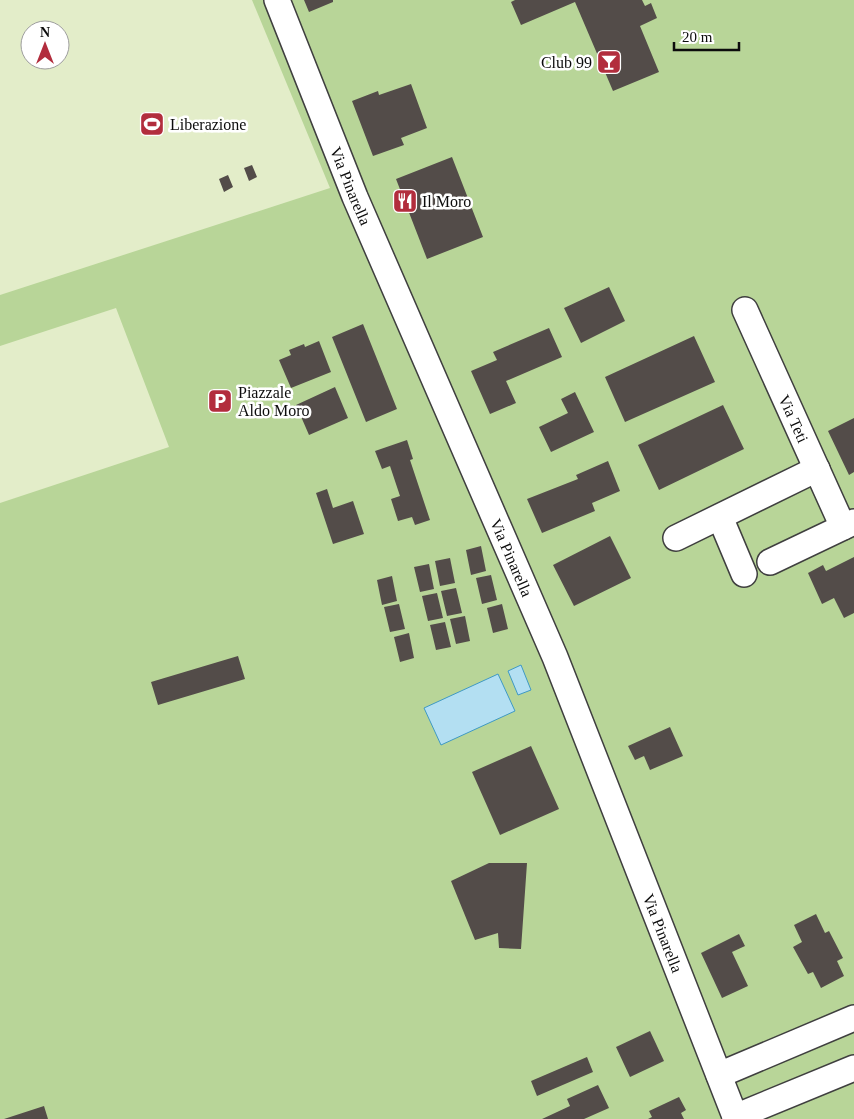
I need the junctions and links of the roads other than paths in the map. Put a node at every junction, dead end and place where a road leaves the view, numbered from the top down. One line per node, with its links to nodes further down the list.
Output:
1 (277, 0): 11 (street, Via Pinarella)
2 (745, 310): 3 (street, Via Teti)
3 (817, 469): 4 (street); 5 (street, Via Teti)
4 (720, 517): 6 (street); 8 (street)
5 (848, 524): 7 (street)
6 (676, 538)
7 (770, 562)
8 (744, 574)
9 (854, 1018): 11 (street)
10 (854, 1068): 12 (street)
11 (720, 1076): 12 (street, Via Pinarella)
12 (736, 1118)

